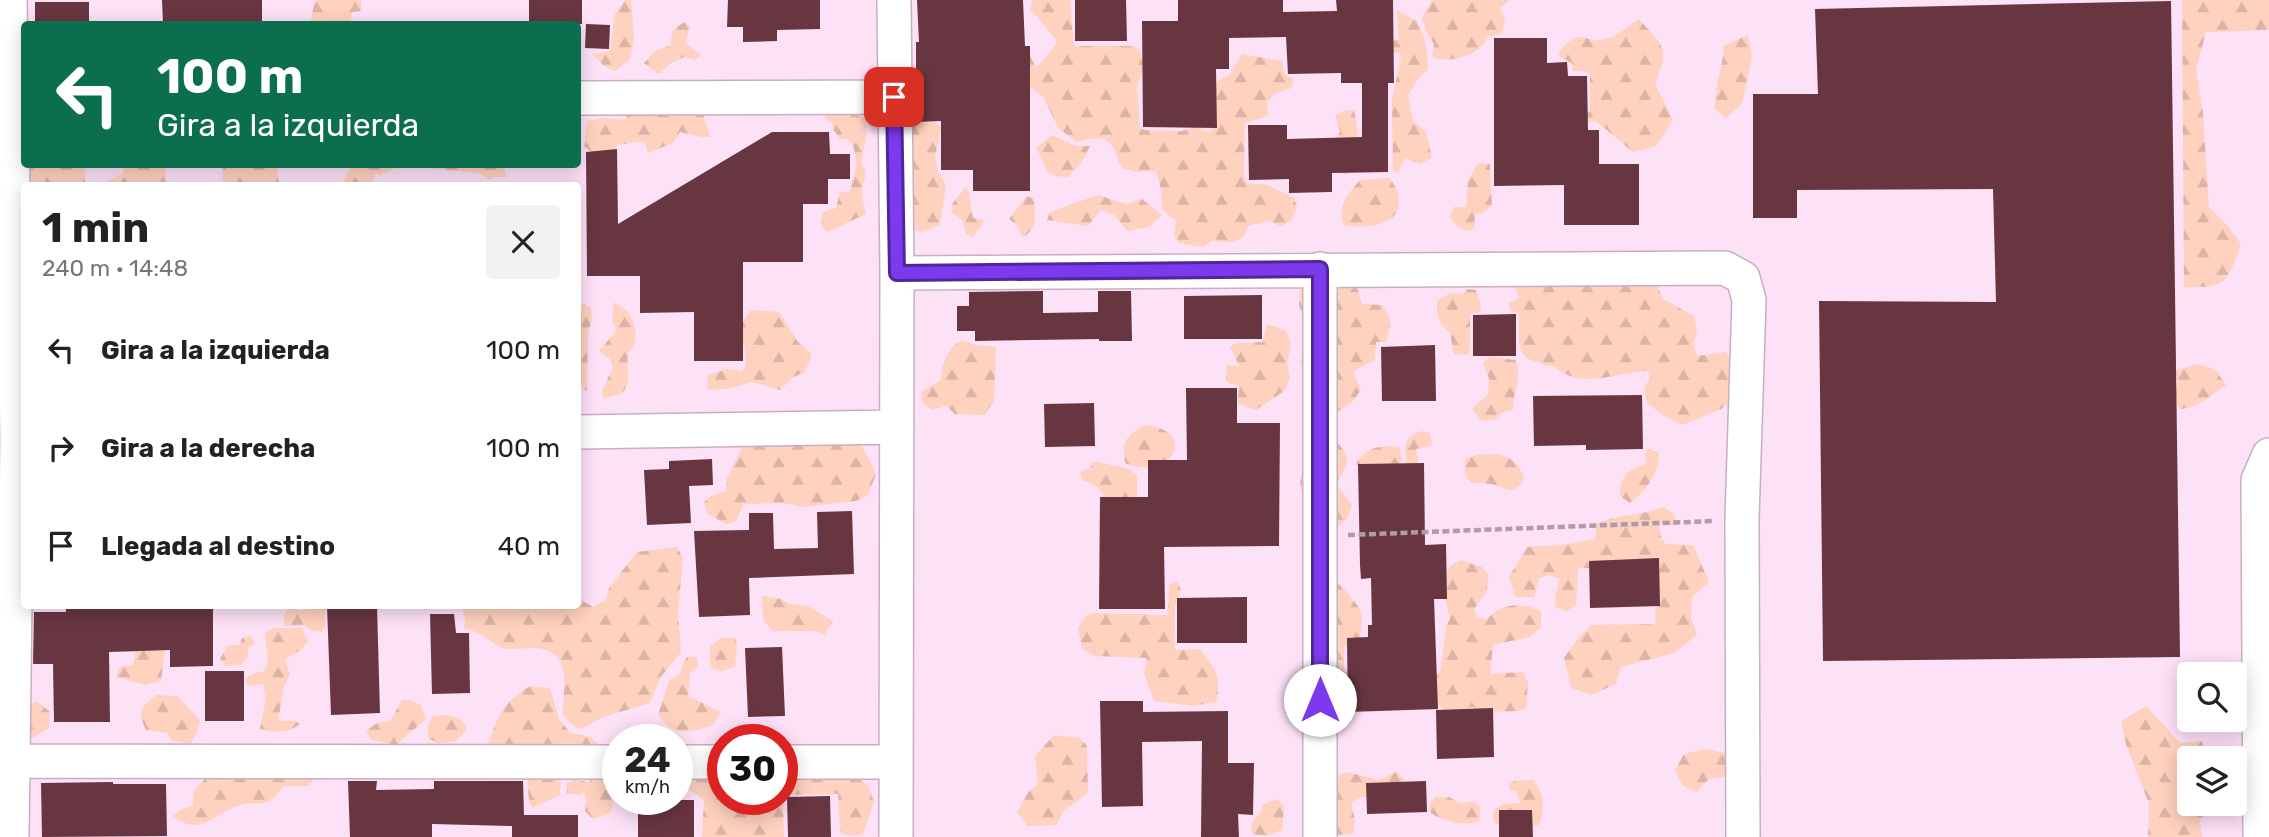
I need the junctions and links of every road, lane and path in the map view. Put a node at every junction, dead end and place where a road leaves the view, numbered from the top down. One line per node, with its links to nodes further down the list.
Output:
1 (10, 0): 5 (street)
2 (894, 0): 3 (street)
3 (894, 97): 4 (street); 7 (street)
4 (581, 98)
5 (12, 99): 10 (street)
6 (1320, 269): 7 (street); 12 (street); 13 (street)
7 (897, 273): 8 (street)
8 (897, 427): 9 (street); 17 (street)
9 (581, 432)
10 (14, 440): 14 (street)
11 (2269, 455): 18 (street)
12 (1742, 519): 13 (path); 22 (street)
13 (1319, 536): 21 (street)
14 (6, 761): 15 (street); 19 (street)
15 (602, 762)
16 (798, 762): 17 (street)
17 (896, 762): 20 (street)
18 (2264, 773): 23 (street)
19 (12, 837)
20 (896, 837)
21 (1320, 837)
22 (1743, 837)
23 (2260, 837)

